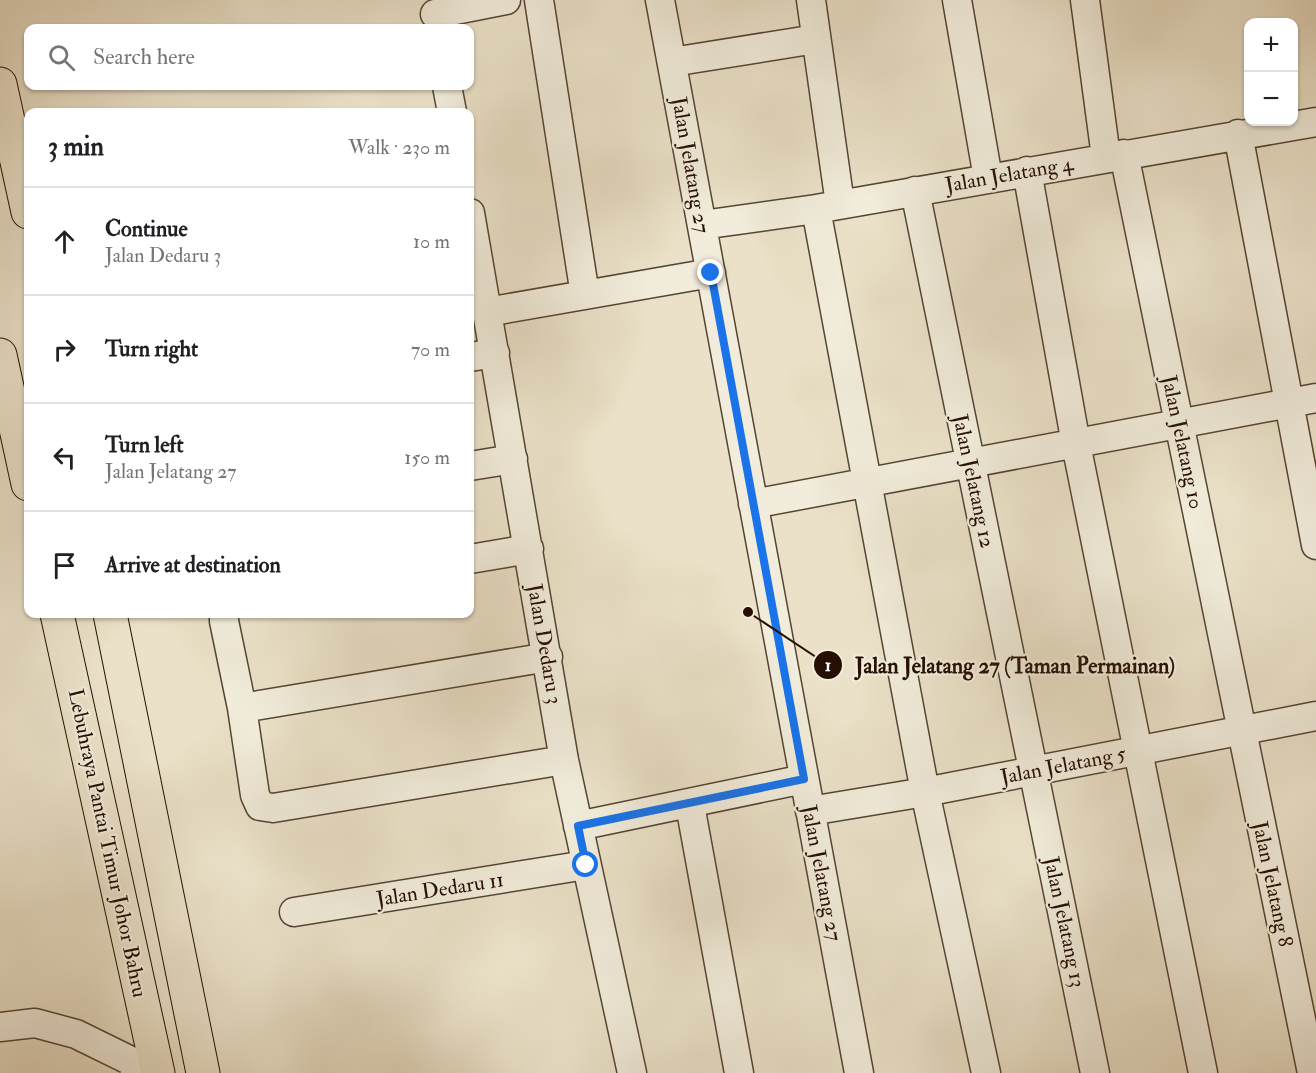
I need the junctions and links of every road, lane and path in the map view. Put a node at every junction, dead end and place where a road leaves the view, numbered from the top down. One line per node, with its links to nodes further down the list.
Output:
1 (506, 0): 7 (street)
2 (539, 0): 24 (street)
3 (660, 0): 9 (street, Jalan Jelatang 27)
4 (811, 0): 8 (street)
5 (957, 0): 17 (street)
6 (1087, 0): 15 (street, Jalan Jelatang 10)
7 (435, 14)
8 (816, 39): 9 (street); 20 (street)
9 (672, 62): 21 (street, Jalan Jelatang 27)
10 (0, 84): 19 (highway)
11 (448, 90): 12 (street)
12 (451, 108)
13 (1316, 122): 14 (street, Jalan Jelatang 4)
14 (1238, 134): 15 (street, Jalan Jelatang 4); 28 (street)
15 (1115, 155): 16 (street, Jalan Jelatang 4); 29 (street, Jalan Jelatang 10)
16 (1027, 171): 17 (street, Jalan Jelatang 4); 30 (street)
17 (988, 178): 18 (street, Jalan Jelatang 4)
18 (915, 191): 20 (street, Jalan Jelatang 4); 32 (street, Jalan Jelatang 12)
19 (24, 194)
20 (828, 206): 21 (street, Jalan Jelatang 4); 35 (street)
21 (702, 225): 23 (street, Jalan Jelatang 27)
22 (474, 256): 25 (street, Jalan Dedaru 3)
23 (711, 273): 24 (street); 36 (street, Jalan Jelatang 27)
24 (585, 295): 25 (street)
25 (487, 312): 27 (street, Jalan Dedaru 3)
26 (0, 355): 34 (highway)
27 (482, 355): 31 (street, Jalan Dedaru 3)
28 (1303, 401): 29 (street); 37 (street)
29 (1179, 425): 30 (street); 46 (street, Jalan Jelatang 10)
30 (1076, 444): 32 (street); 47 (street)
31 (513, 459): 33 (street); 38 (street, Jalan Dedaru 3)
32 (970, 463): 35 (street); 49 (street, Jalan Jelatang 12)
33 (474, 465)
34 (24, 466)
35 (869, 484): 36 (street); 51 (street)
36 (753, 504): 50 (street, Jalan Jelatang 27)
37 (1316, 545)
38 (529, 549): 39 (street); 43 (street, Jalan Dedaru 3)
39 (474, 558)
40 (58, 618): 59 (highway, Lebuhraya Pantai Timur Johor Bahru)
41 (111, 618): 60 (highway)
42 (224, 618): 44 (street)
43 (548, 657): 44 (street); 48 (street, Jalan Dedaru 3)
44 (242, 708): 48 (street)
45 (1316, 716): 46 (street, Jalan Jelatang 5)
46 (1242, 730): 47 (street, Jalan Jelatang 5); 67 (street, Jalan Jelatang 8)
47 (1140, 750): 49 (street, Jalan Jelatang 5); 66 (street)
48 (564, 760): 54 (street, Jalan Dedaru 3)
49 (1034, 770): 51 (street, Jalan Jelatang 5); 65 (street, Jalan Jelatang 13)
50 (804, 779): 52 (street); 53 (street, Jalan Jelatang 27)
51 (925, 792): 53 (street, Jalan Jelatang 5); 64 (street)
52 (690, 805): 54 (street); 62 (street)
53 (810, 811): 63 (street, Jalan Jelatang 27)
54 (578, 826): 55 (street, Jalan Dedaru 3)
55 (586, 865): 56 (street, Jalan Dedaru 11); 61 (street, Jalan Dedaru 3)
56 (294, 912)
57 (0, 1027): 58 (street)
58 (136, 1073)
59 (158, 1073)
60 (203, 1073)
61 (632, 1073)
62 (739, 1073)
63 (859, 1073)
64 (986, 1073)
65 (1095, 1073)
66 (1203, 1073)
67 (1312, 1073)

